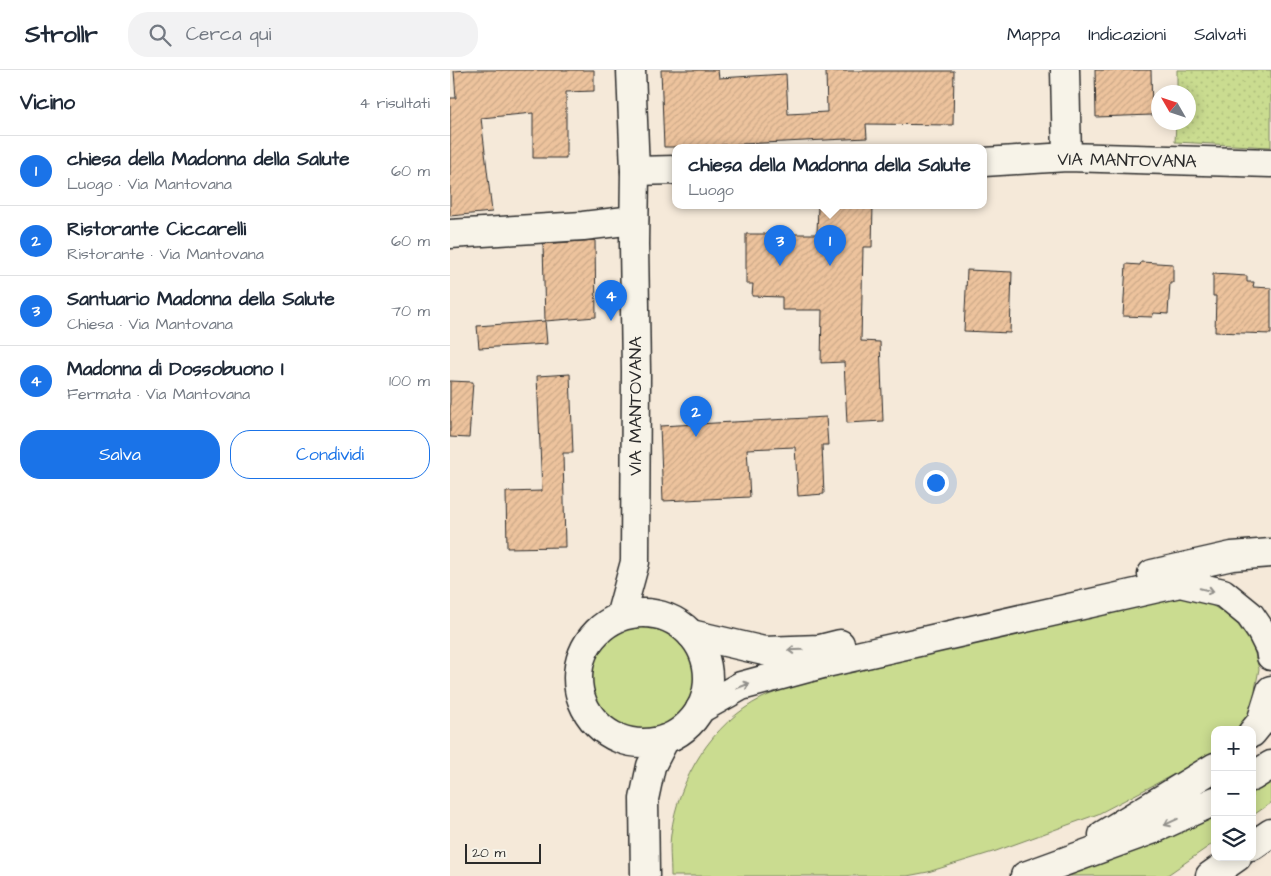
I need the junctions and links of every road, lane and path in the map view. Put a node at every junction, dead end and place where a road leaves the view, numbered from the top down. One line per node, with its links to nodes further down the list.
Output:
1 (631, 70): 7 (main road, VIA MANTOVANA)
2 (1065, 70): 3 (main road)
3 (1067, 157): 4 (main road, VIA MANTOVANA); 5 (main road, VIA MANTOVANA)
4 (987, 162)
5 (1271, 163)
6 (672, 170): 7 (main road)
7 (635, 171): 8 (main road, VIA MANTOVANA)
8 (634, 220): 9 (main road); 11 (main road, VIA MANTOVANA)
9 (450, 234)
10 (1271, 553): 14 (main road, one-way to 14)
11 (634, 562): 12 (main road, VIA MANTOVANA); 13 (main road, VIA MANTOVANA)
12 (651, 613): 13 (main road); 14 (main road)
13 (620, 617): 19 (main road)
14 (691, 634): 17 (main road)
15 (1271, 656): 17 (main road, one-way to 15)
16 (1271, 690): 18 (main road)
17 (700, 709): 20 (main road)
18 (1256, 727)
19 (619, 738): 20 (main road); 24 (main road)
20 (665, 739): 24 (main road)
21 (1271, 765): 23 (main road)
22 (1211, 769): 29 (main road)
23 (1256, 774)
24 (644, 798): 30 (main road)
25 (1211, 803): 29 (main road, one-way to 29)
26 (1271, 833): 27 (main road)
27 (1256, 843)
28 (1231, 861): 31 (main road)
29 (1037, 872)
30 (645, 874)
31 (1210, 876)

